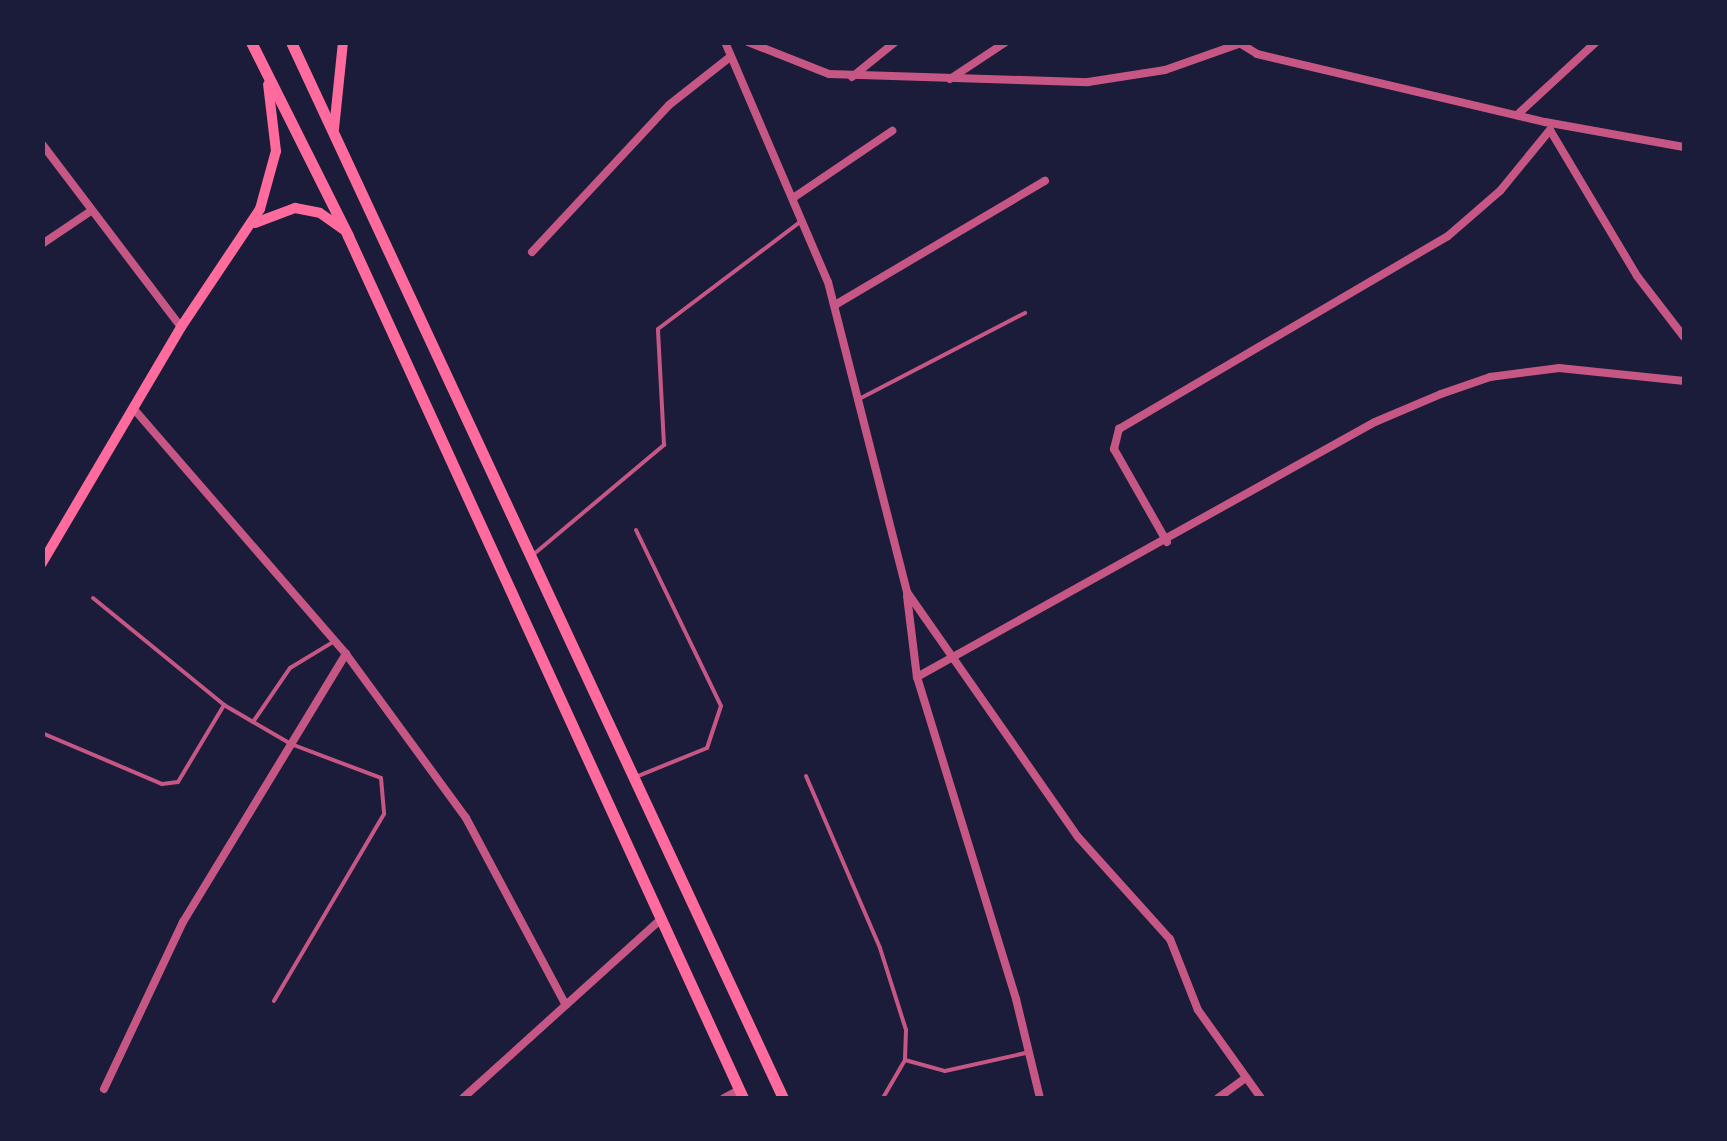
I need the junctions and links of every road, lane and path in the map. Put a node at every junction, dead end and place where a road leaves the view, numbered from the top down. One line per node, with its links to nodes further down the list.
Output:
1 (251, 42): 11 (highway)
2 (291, 42): 17 (highway)
3 (344, 42): 17 (main road)
4 (725, 42): 10 (street)
5 (748, 42): 12 (street)
6 (896, 42): 12 (street)
7 (1006, 42): 13 (street)
8 (1596, 42): 14 (street)
9 (1238, 43): 13 (street); 14 (street)
10 (730, 57): 21 (street); 27 (street)
11 (264, 72): 24 (main road); 25 (highway)
12 (852, 77): 13 (street)
13 (950, 80)
14 (1516, 115): 15 (street)
15 (1547, 126): 19 (street); 31 (street); 36 (street)
16 (892, 130): 21 (street)
17 (334, 134): 37 (highway)
18 (42, 144): 22 (street)
19 (1684, 147)
20 (1046, 180): 28 (street)
21 (792, 198): 23 (street)
22 (92, 212): 26 (street); 30 (street)
23 (804, 220): 28 (street); 37 (lane)
24 (250, 227): 25 (main road); 30 (main road)
25 (348, 236): 51 (highway)
26 (42, 244)
27 (532, 252)
28 (835, 305): 33 (street)
29 (1025, 313): 33 (lane)
30 (181, 327): 34 (main road)
31 (1684, 337)
32 (1684, 382): 36 (street)
33 (859, 398): 39 (street)
34 (133, 408): 38 (main road); 41 (street)
35 (636, 530): 50 (lane)
36 (1167, 542): 43 (street)
37 (530, 558): 50 (highway)
38 (42, 563)
39 (907, 592): 43 (street); 44 (street)
40 (93, 598): 45 (lane)
41 (334, 642): 42 (street); 46 (lane)
42 (346, 654): 48 (street); 53 (street)
43 (952, 663): 44 (street); 56 (street)
44 (917, 677): 54 (street)
45 (224, 705): 46 (lane); 47 (lane)
46 (253, 722): 48 (lane)
47 (42, 733)
48 (291, 744): 52 (lane); 57 (street)
49 (806, 776): 55 (lane)
50 (634, 778): 61 (highway)
51 (661, 919): 53 (street); 58 (highway)
52 (274, 1000)
53 (566, 1005): 59 (street)
54 (1030, 1052): 55 (lane); 63 (street)
55 (905, 1060): 62 (lane)
56 (1246, 1078): 64 (street); 65 (street)
57 (104, 1088)
58 (741, 1094): 60 (street)
59 (463, 1098)
60 (724, 1098)
61 (783, 1098)
62 (883, 1098)
63 (1040, 1098)
64 (1218, 1098)
65 (1261, 1098)

